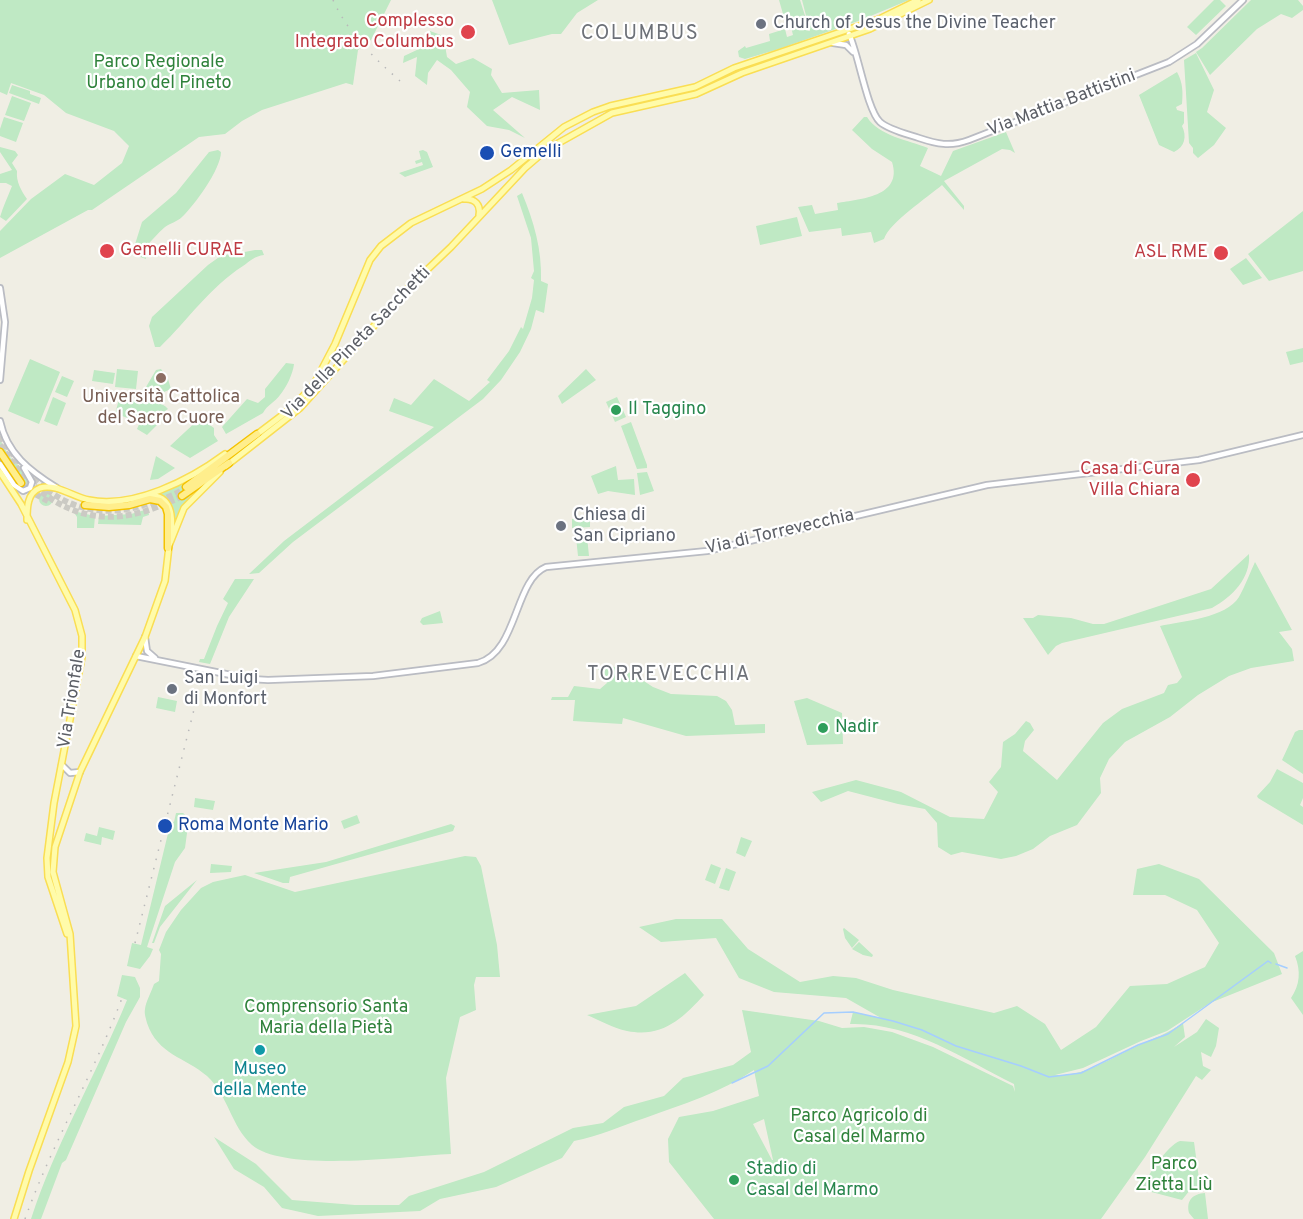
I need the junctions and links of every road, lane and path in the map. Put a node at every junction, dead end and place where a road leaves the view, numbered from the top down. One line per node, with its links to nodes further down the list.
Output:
1 (918, 0): 4 (main road, Via della Pineta Sacchetti)
2 (929, 0): 5 (main road, Via della Pineta Sacchetti)
3 (1243, 0): 7 (main road, Via Mattia Battistini)
4 (844, 31): 5 (main road); 8 (main road, Via della Pineta Sacchetti)
5 (850, 36): 6 (main road, Via della Pineta Sacchetti); 7 (main road)
6 (830, 43): 7 (main road); 9 (main road, Via della Pineta Sacchetti)
7 (855, 54)
8 (463, 199): 9 (main road); 13 (main road, Via della Pineta Sacchetti)
9 (478, 217): 17 (main road, Via della Pineta Sacchetti)
10 (0, 288): 11 (main road)
11 (0, 380)
12 (0, 422): 16 (main road)
13 (257, 434): 21 (highway); 23 (main road, Via della Pineta Sacchetti)
14 (1303, 435): 30 (main road, Via di Torrevecchia)
15 (0, 452): 20 (highway)
16 (13, 452): 18 (main road); 22 (main road)
17 (229, 463): 24 (highway); 27 (main road, Via della Pineta Sacchetti)
18 (0, 464)
19 (0, 472): 26 (main road, Via Trionfale)
20 (21, 483)
21 (186, 487)
22 (57, 488): 23 (main road); 26 (main road)
23 (141, 496): 27 (main road)
24 (182, 496)
25 (85, 505): 27 (highway)
26 (27, 520): 31 (main road, Via Trionfale)
27 (168, 548): 28 (main road, Via Trionfale)
28 (145, 637): 29 (main road, Via Trionfale); 30 (main road)
29 (136, 656): 30 (main road, Via di Torrevecchia); 32 (main road, Via Trionfale)
30 (157, 659)
31 (62, 765): 32 (main road); 33 (main road, Via Trionfale)
32 (80, 772): 33 (main road, Via Trionfale)
33 (70, 941): 34 (main road, Via Trionfale)
34 (14, 1219)

